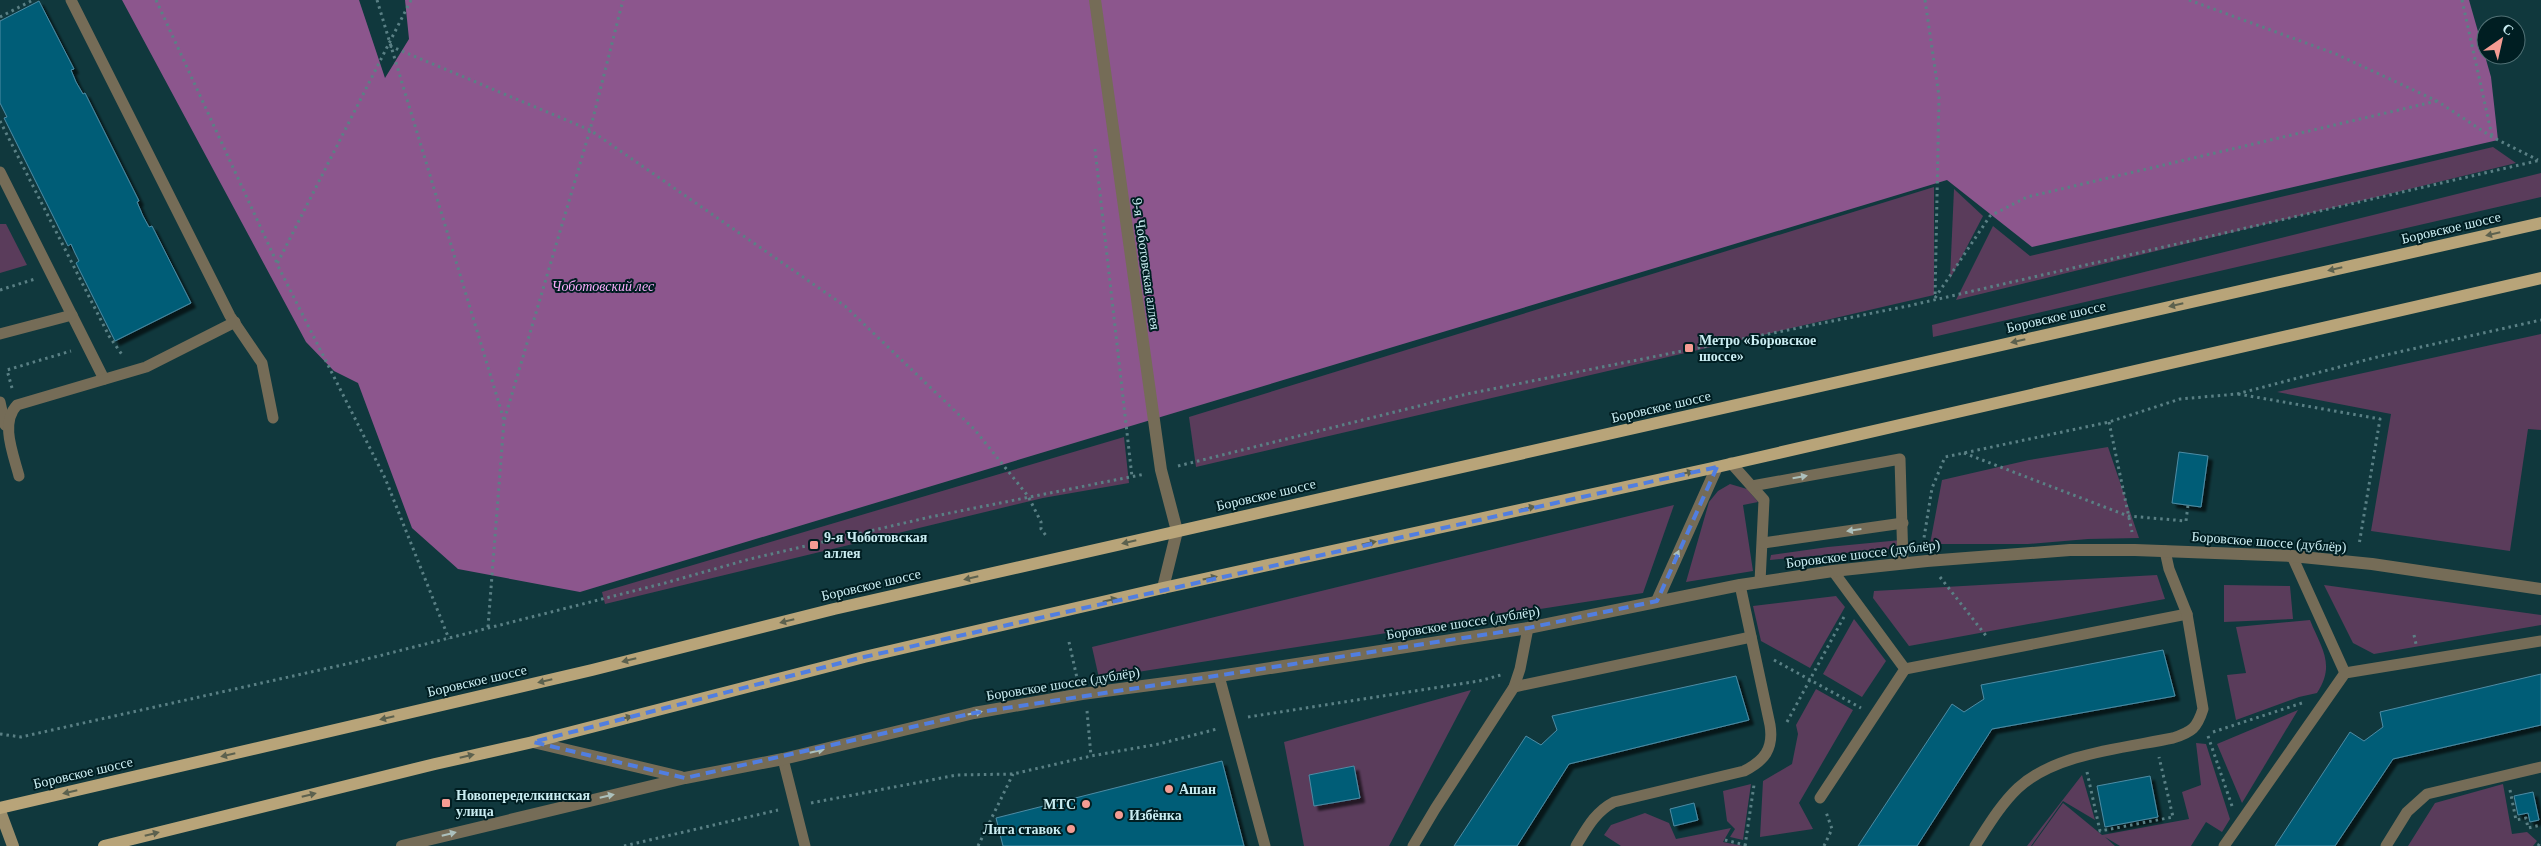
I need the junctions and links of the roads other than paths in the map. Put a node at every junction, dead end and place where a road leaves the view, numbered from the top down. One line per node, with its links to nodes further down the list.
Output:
1 (71, 0): 7 (lane)
2 (1095, 0): 18 (street, 9-я Чоботовская аллея)
3 (0, 172): 6 (lane)
4 (2541, 223): 18 (main road, Боровское шоссе, one-way to 18)
5 (2541, 278): 13 (main road)
6 (72, 314): 8 (lane); 9 (lane)
7 (235, 322): 9 (lane); 11 (lane)
8 (0, 334)
9 (104, 379): 12 (lane)
10 (0, 402): 12 (lane)
11 (273, 418)
12 (5, 425): 15 (lane)
13 (1731, 463): 14 (main road); 16 (lane)
14 (1717, 467): 26 (main road, one-way to 14); 28 (street, one-way to 14)
15 (18, 476)
16 (1752, 486): 17 (lane, one-way to 17); 19 (lane)
17 (1903, 523): 19 (lane, one-way to 19); 22 (lane)
18 (1177, 531): 26 (street); 42 (main road, Боровское шоссе, one-way to 42)
19 (1763, 543): 24 (lane)
20 (2165, 551): 21 (street, Боровское шоссе (дублёр)); 22 (street, Боровское шоссе (дублёр)); 29 (lane)
21 (2292, 556): 27 (street, Боровское шоссе (дублёр)); 34 (lane)
22 (1903, 563): 23 (street, Боровское шоссе (дублёр))
23 (1833, 571): 24 (street, Боровское шоссе (дублёр)); 33 (lane)
24 (1760, 582): 25 (street, Боровское шоссе (дублёр))
25 (1740, 584): 28 (street, Боровское шоссе (дублёр)); 32 (lane)
26 (1163, 588): 37 (main road, one-way to 26)
27 (2541, 589)
28 (1657, 601): 30 (street, Боровское шоссе (дублёр))
29 (2187, 614): 33 (lane); 50 (lane)
30 (1528, 628): 35 (street, Боровское шоссе (дублёр)); 36 (lane)
31 (2541, 641): 34 (lane)
32 (1752, 643): 36 (lane); 49 (lane)
33 (1904, 669): 41 (lane)
34 (2345, 673): 51 (lane)
35 (1220, 676): 38 (street, Боровское шоссе (дублёр), one-way to 35); 47 (lane)
36 (1514, 687): 48 (lane)
37 (533, 742): 40 (street); 44 (main road, one-way to 37)
38 (783, 759): 40 (street, Боровское шоссе (дублёр)); 46 (lane)
39 (2541, 767): 52 (lane)
40 (685, 778): 45 (street, Боровское шоссе (дублёр), one-way to 40)
41 (1820, 798)
42 (0, 810): 43 (main road)
43 (13, 846)
44 (104, 846)
45 (402, 846)
46 (804, 846)
47 (1266, 846)
48 (1413, 846)
49 (1576, 846)
50 (1975, 846)
51 (2224, 846)
52 (2386, 846)

